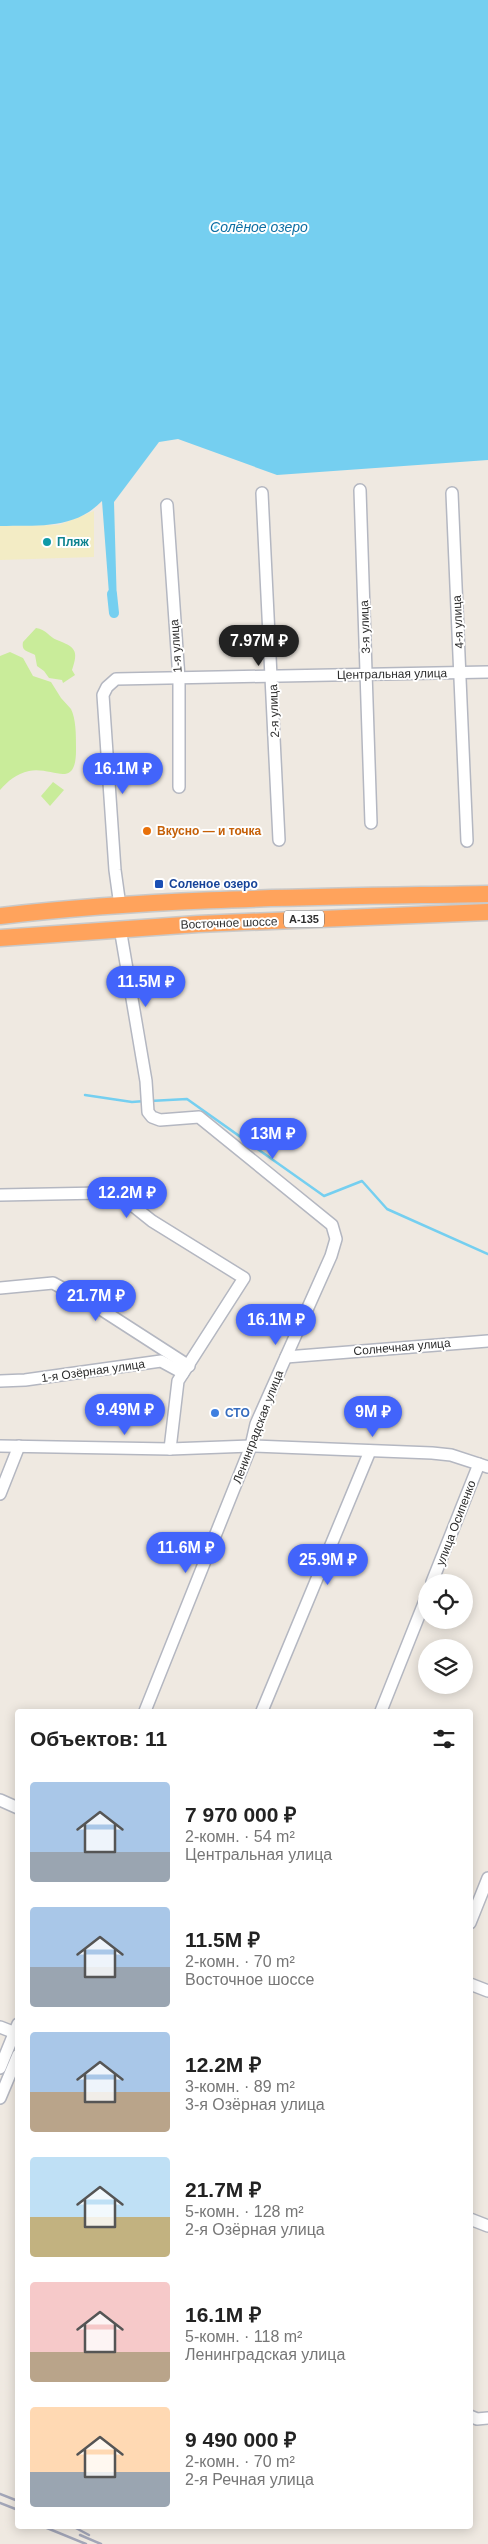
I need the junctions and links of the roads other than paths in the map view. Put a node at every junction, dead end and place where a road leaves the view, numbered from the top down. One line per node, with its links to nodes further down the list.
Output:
1 (360, 490): 7 (street, 3-я улица)
2 (452, 492): 6 (street, 4-я улица)
3 (262, 493): 8 (street, 2-я улица)
4 (167, 504): 9 (street, 1-я улица)
5 (488, 672): 6 (street, Центральная улица)
6 (461, 673): 7 (street, Центральная улица); 13 (street, 4-я улица)
7 (367, 675): 8 (street, Центральная улица); 11 (street, 3-я улица)
8 (272, 677): 9 (street, Центральная улица); 12 (street, 2-я улица)
9 (179, 679): 10 (street, 1-я улица); 16 (street, Центральная улица)
10 (179, 787)
11 (371, 823)
12 (279, 840)
13 (466, 840)
14 (488, 894): 15 (highway, Восточное шоссе / А-135)
15 (427, 895): 16 (highway, Восточное шоссе / А-135); 18 (highway)
16 (120, 906): 19 (highway, Восточное шоссе / А-135)
17 (488, 912): 18 (highway, Восточное шоссе / А-135)
18 (387, 915): 20 (highway, Восточное шоссе / А-135)
19 (0, 916)
20 (120, 928): 21 (highway, Восточное шоссе / А-135); 25 (street, Ленинградская улица)
21 (0, 938)
22 (0, 1195): 26 (street)
23 (0, 1288): 26 (street)
24 (488, 1341): 25 (street, Солнечная улица)
25 (286, 1357): 30 (street, Ленинградская улица)
26 (186, 1369): 27 (street, 1-я Озёрная улица); 31 (street)
27 (0, 1381)
28 (0, 1446): 29 (street)
29 (19, 1446): 31 (street); 34 (street)
30 (251, 1446): 31 (street); 32 (street); 37 (street, Ленинградская улица)
31 (170, 1449)
32 (370, 1451): 33 (street); 38 (street)
33 (483, 1465): 35 (street, улица Осипенко)
34 (0, 1494)
35 (435, 1574)
36 (418, 1619): 39 (street)
37 (146, 1709)
38 (263, 1709)
39 (383, 1709)
40 (0, 1800): 41 (street)
41 (15, 1807)
42 (488, 1878): 43 (street)
43 (473, 1916)
44 (473, 1985): 45 (street)
45 (488, 1991)
46 (9, 2031): 47 (street)
47 (12, 2054): 48 (street); 49 (street)
48 (0, 2068)
49 (0, 2098)
50 (473, 2220): 51 (street)
51 (488, 2226)
52 (473, 2417): 53 (street)
53 (488, 2418)

